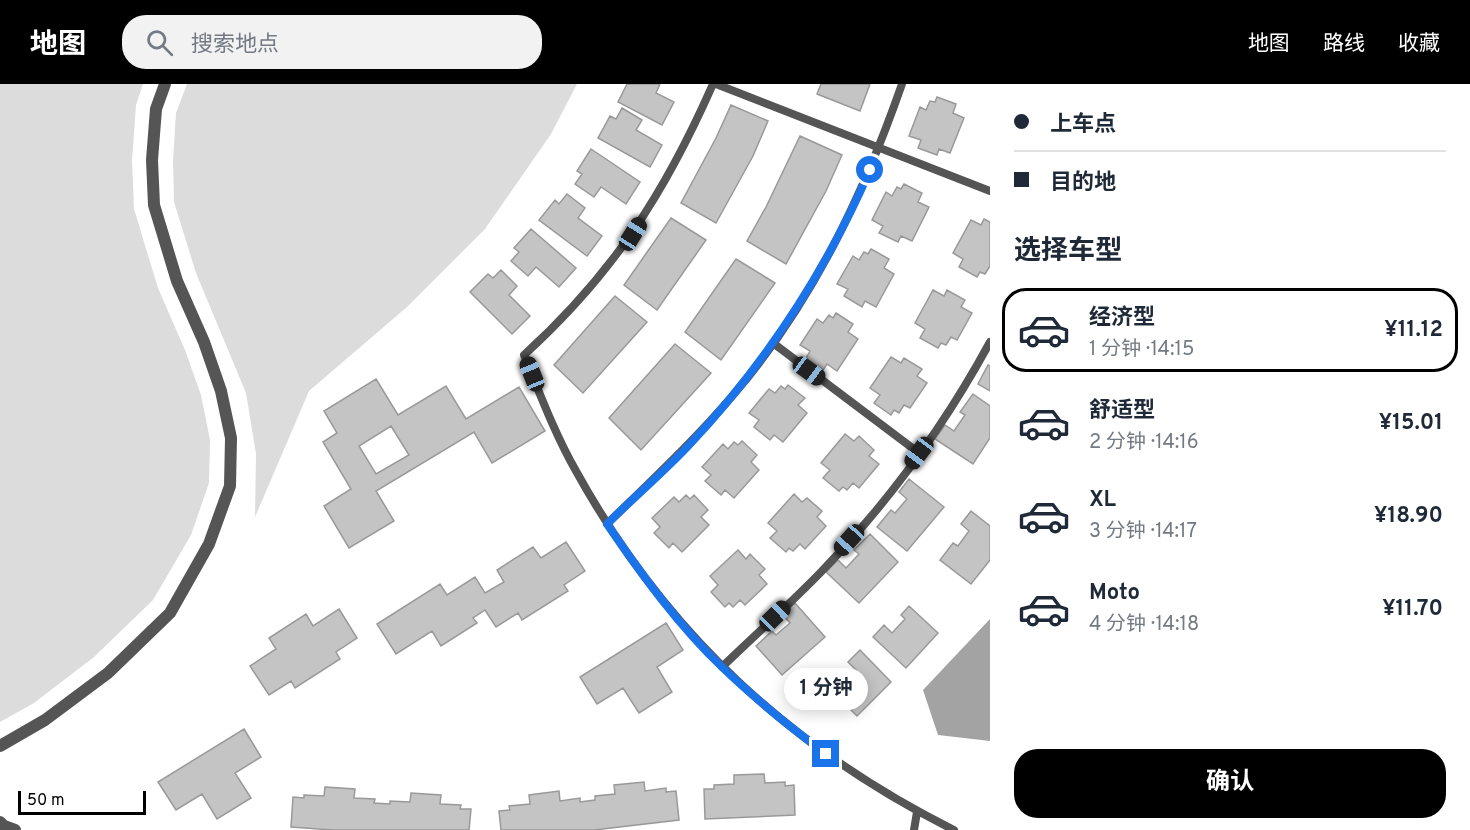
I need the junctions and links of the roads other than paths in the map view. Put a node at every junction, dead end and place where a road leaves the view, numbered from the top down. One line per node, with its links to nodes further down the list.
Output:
1 (165, 84): 11 (street)
2 (714, 84): 4 (lane); 9 (lane)
3 (902, 84): 4 (lane)
4 (880, 148): 5 (lane); 7 (lane)
5 (990, 191)
6 (990, 342): 8 (lane)
7 (773, 344): 8 (lane); 9 (lane)
8 (919, 453): 10 (lane)
9 (607, 524): 10 (lane)
10 (722, 667): 12 (lane)
11 (0, 746)
12 (917, 812): 17 (lane); 18 (lane)
13 (0, 822): 16 (street)
14 (0, 829): 15 (street)
15 (5, 830)
16 (15, 830)
17 (914, 830)
18 (954, 830)

